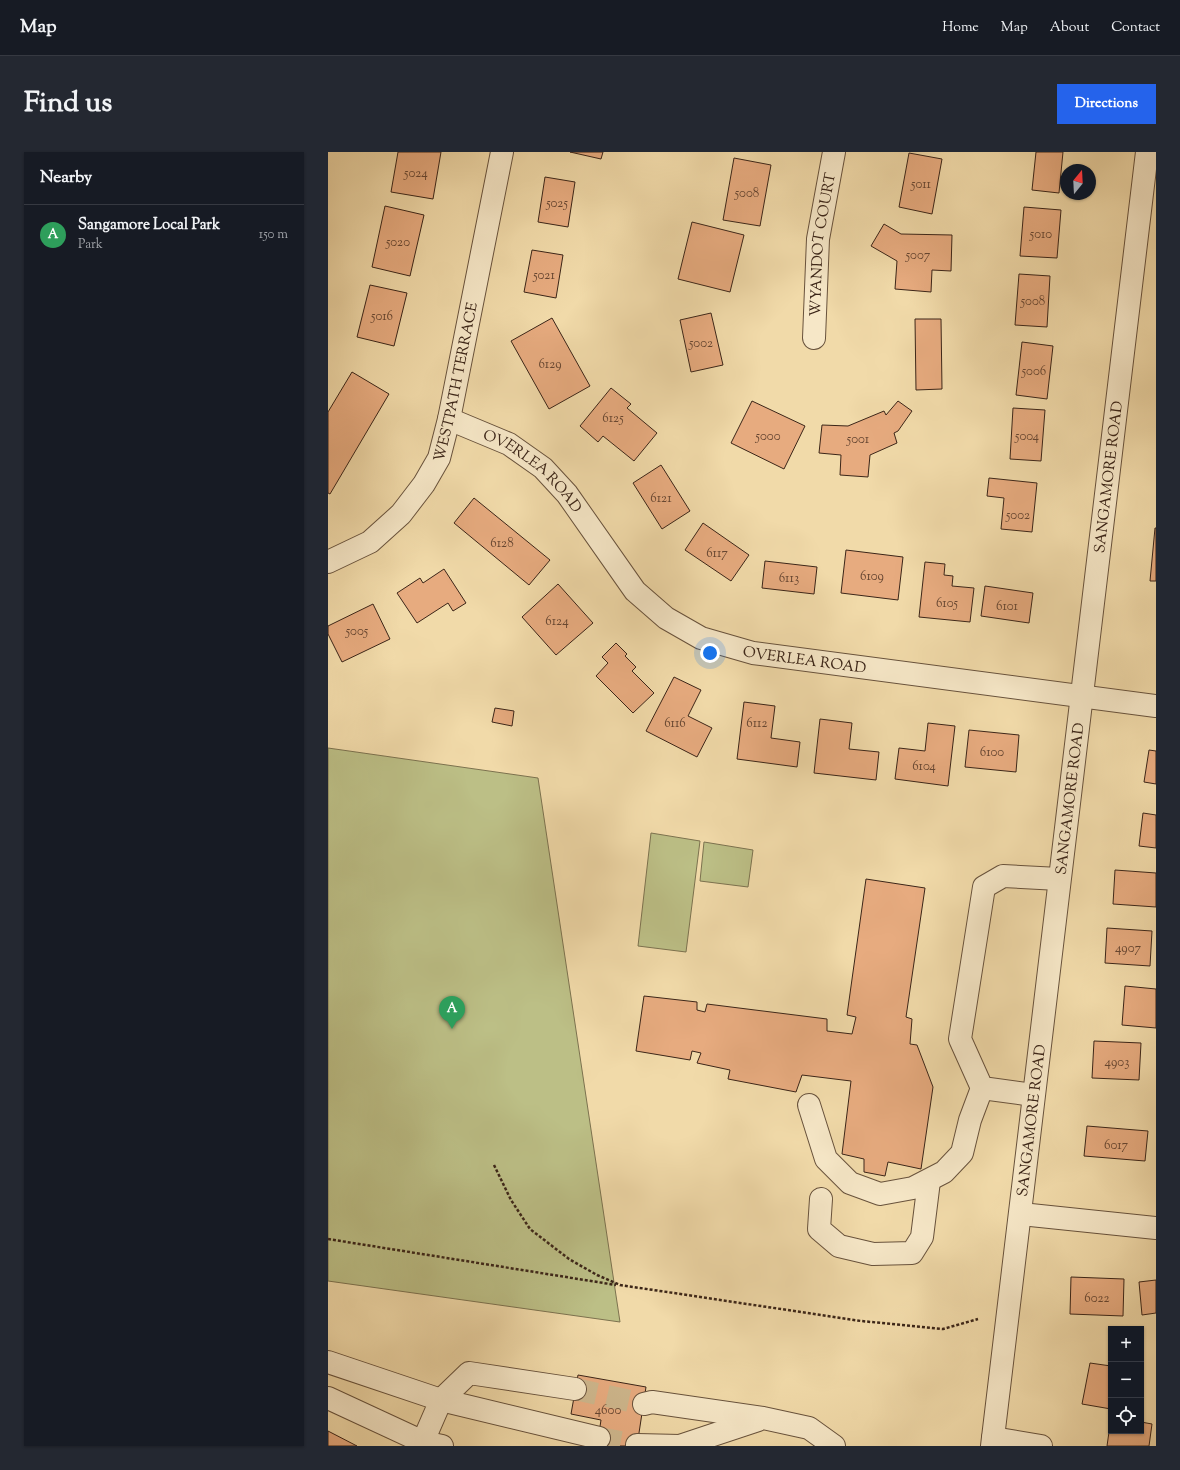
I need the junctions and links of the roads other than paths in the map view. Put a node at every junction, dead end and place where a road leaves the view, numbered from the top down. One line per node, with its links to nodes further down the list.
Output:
1 (502, 152): 5 (street, WESTPATH TERRACE)
2 (834, 152): 4 (street, WYANDOT COURT)
3 (1146, 152): 7 (street, SANGAMORE ROAD)
4 (814, 338)
5 (449, 419): 6 (street, WESTPATH TERRACE); 7 (street, OVERLEA ROAD)
6 (328, 562)
7 (1081, 696): 8 (street, OVERLEA ROAD); 9 (street, SANGAMORE ROAD)
8 (1156, 706)
9 (1059, 879): 10 (street); 11 (street, SANGAMORE ROAD)
10 (982, 1088): 11 (street); 13 (street)
11 (1033, 1095): 15 (street, SANGAMORE ROAD)
12 (809, 1106): 13 (street)
13 (928, 1181): 14 (street)
14 (821, 1199)
15 (1021, 1214): 16 (street); 24 (street, SANGAMORE ROAD)
16 (1156, 1228)
17 (328, 1363): 20 (street)
18 (575, 1389): 20 (street)
19 (328, 1398): 26 (street)
20 (441, 1400): 23 (street); 26 (street)
21 (644, 1404): 22 (street)
22 (763, 1418): 25 (street); 28 (street)
23 (599, 1438)
24 (993, 1442): 29 (street)
25 (698, 1443): 27 (street)
26 (428, 1445)
27 (637, 1445)
28 (834, 1446)
29 (1041, 1446)

